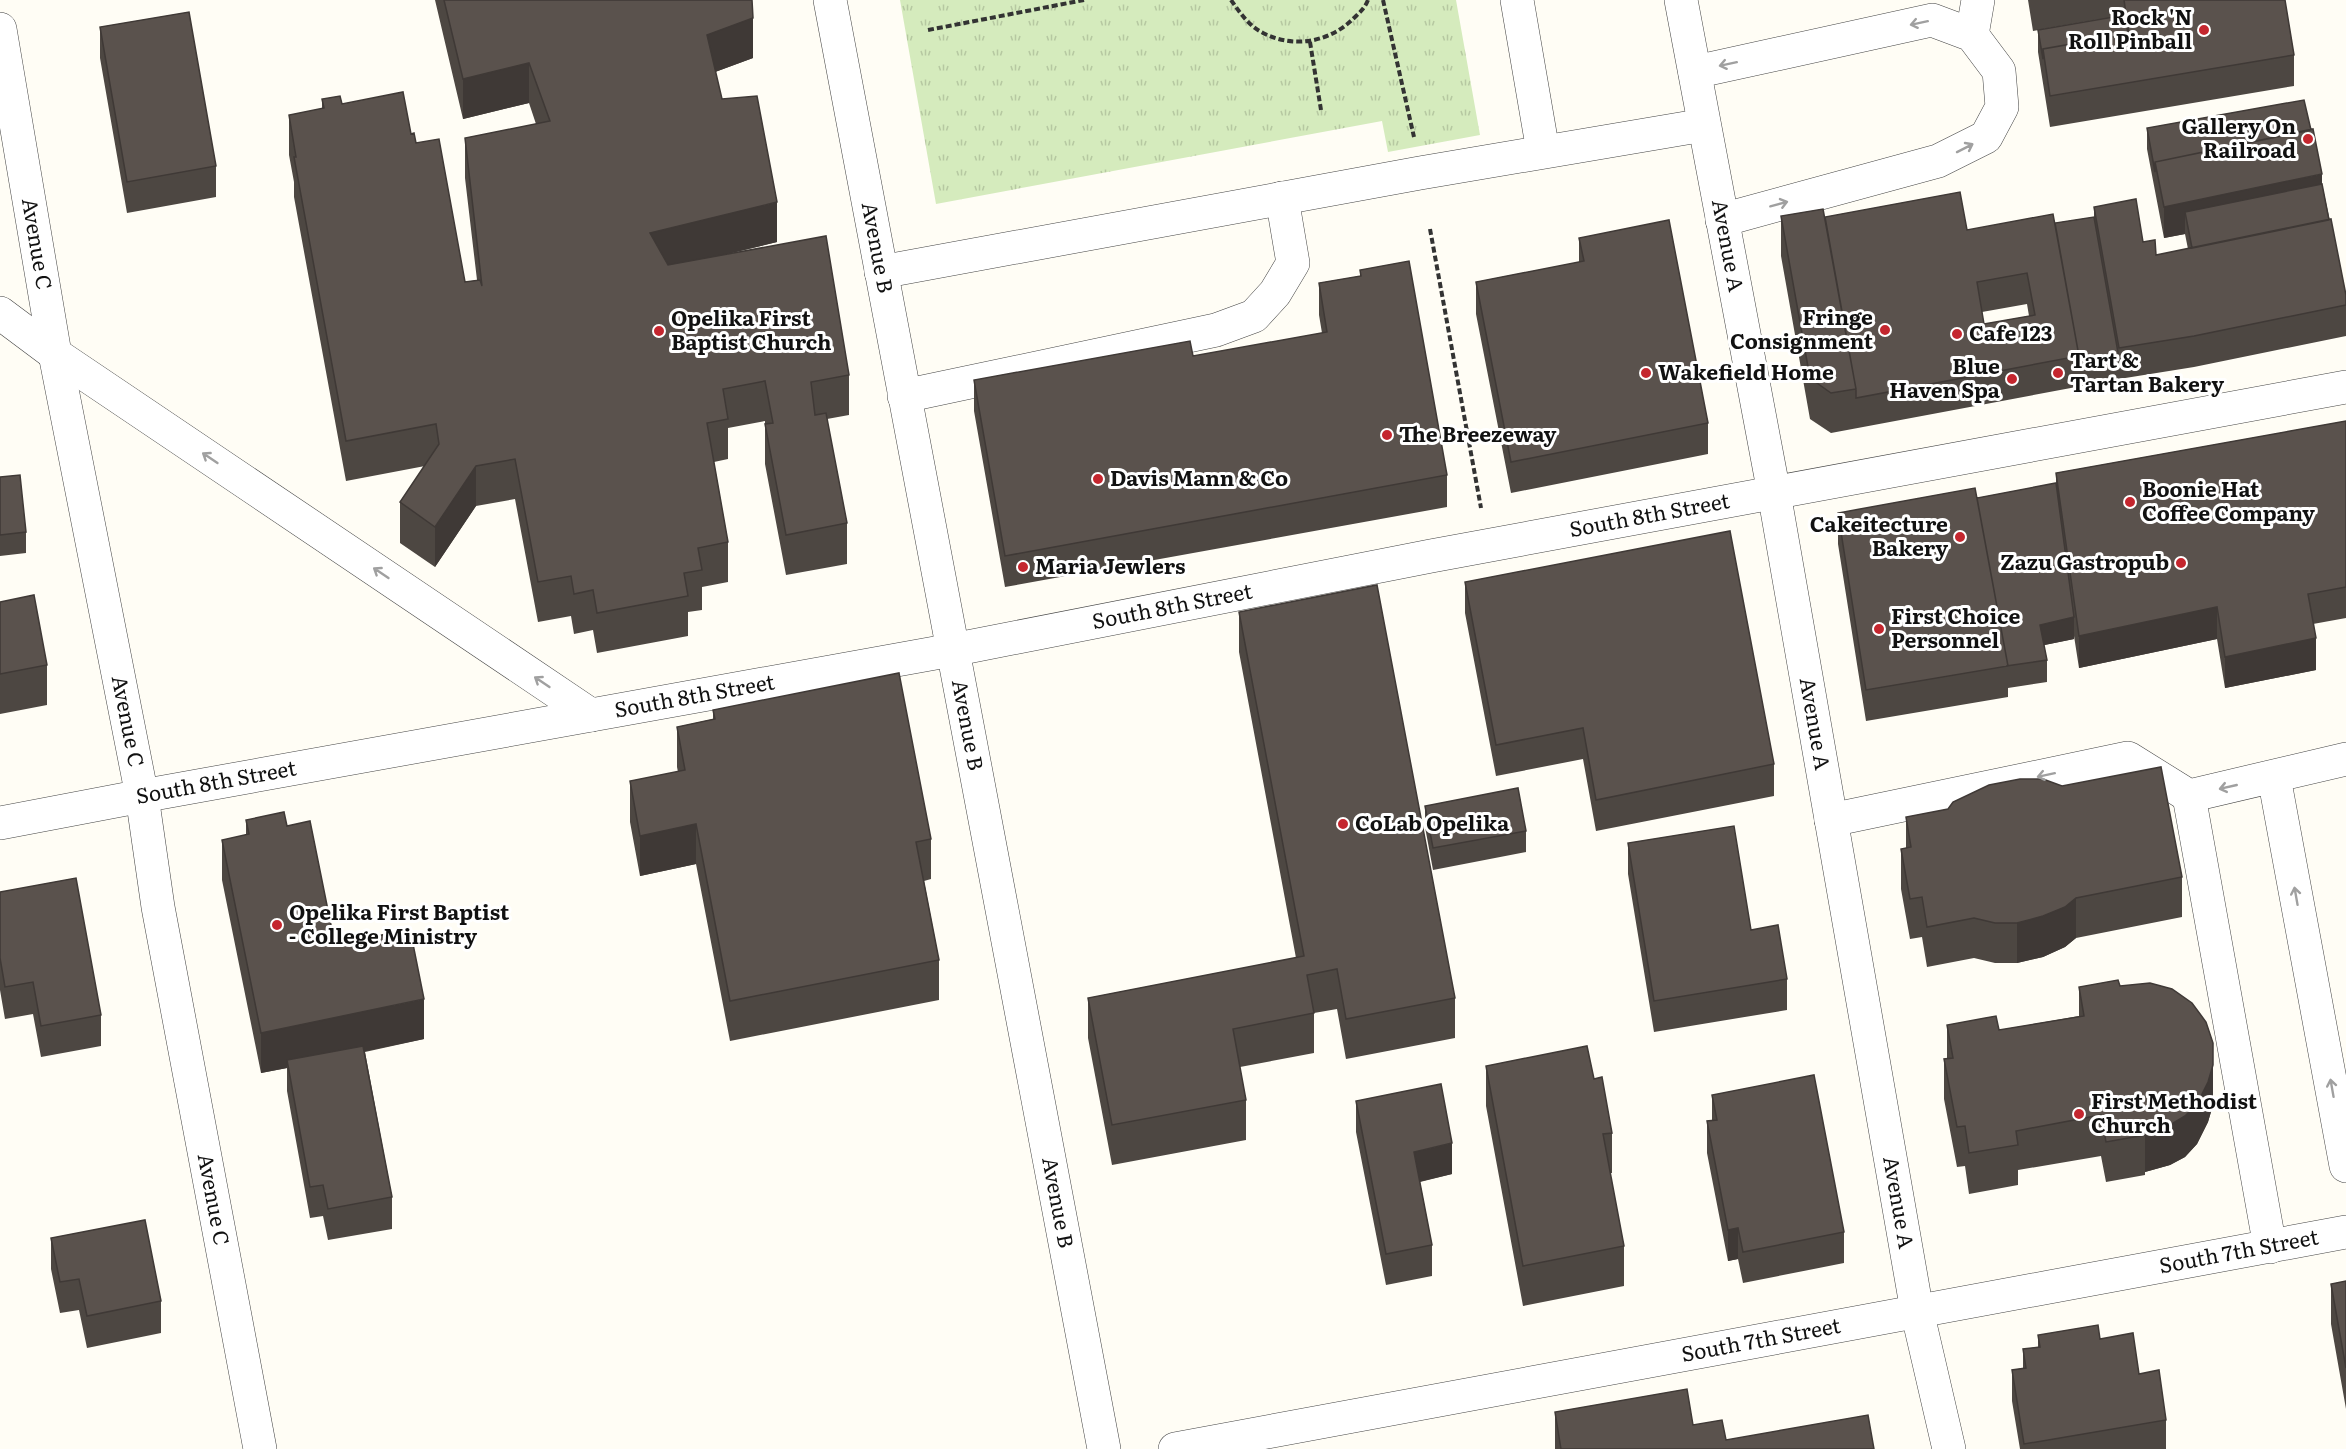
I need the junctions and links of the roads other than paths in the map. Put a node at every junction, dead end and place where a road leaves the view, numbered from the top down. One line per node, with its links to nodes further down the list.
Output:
1 (830, 0): 12 (street, Avenue B)
2 (1517, 0): 9 (street)
3 (1681, 0): 7 (street, Avenue A)
4 (1978, 0): 6 (street)
5 (0, 29): 14 (street, Avenue C)
6 (1972, 35): 7 (street, one-way to 7); 11 (street, one-way to 6)
7 (1695, 72): 8 (street, Avenue A)
8 (1704, 125): 9 (street); 11 (street, Avenue A)
9 (1543, 152): 10 (street)
10 (1282, 198): 12 (street); 16 (street)
11 (1722, 220): 17 (street, Avenue A)
12 (881, 272): 16 (street, Avenue B)
13 (0, 313): 14 (street)
14 (55, 354): 19 (street, one-way to 14); 22 (street, Avenue C)
15 (2346, 387): 17 (street, South 8th Street)
16 (904, 396): 18 (street, Avenue B)
17 (1773, 493): 18 (street, South 8th Street); 24 (street, Avenue A)
18 (952, 650): 19 (street, South 8th Street); 31 (street, Avenue B)
19 (591, 715): 22 (street, South 8th Street)
20 (2346, 759): 21 (street)
21 (2274, 777): 23 (street, one-way to 23); 26 (street, one-way to 21)
22 (142, 796): 25 (street, South 8th Street); 30 (street, Avenue C)
23 (2189, 796): 24 (street, one-way to 24); 28 (street)
24 (1831, 820): 29 (street, Avenue A)
25 (0, 824)
26 (2346, 1166)
27 (2346, 1232): 28 (street, South 7th Street)
28 (2270, 1247): 29 (street, South 7th Street)
29 (1917, 1311): 32 (street, South 7th Street); 33 (street, Avenue A)
30 (260, 1449)
31 (1104, 1449)
32 (1175, 1449)
33 (1948, 1449)

